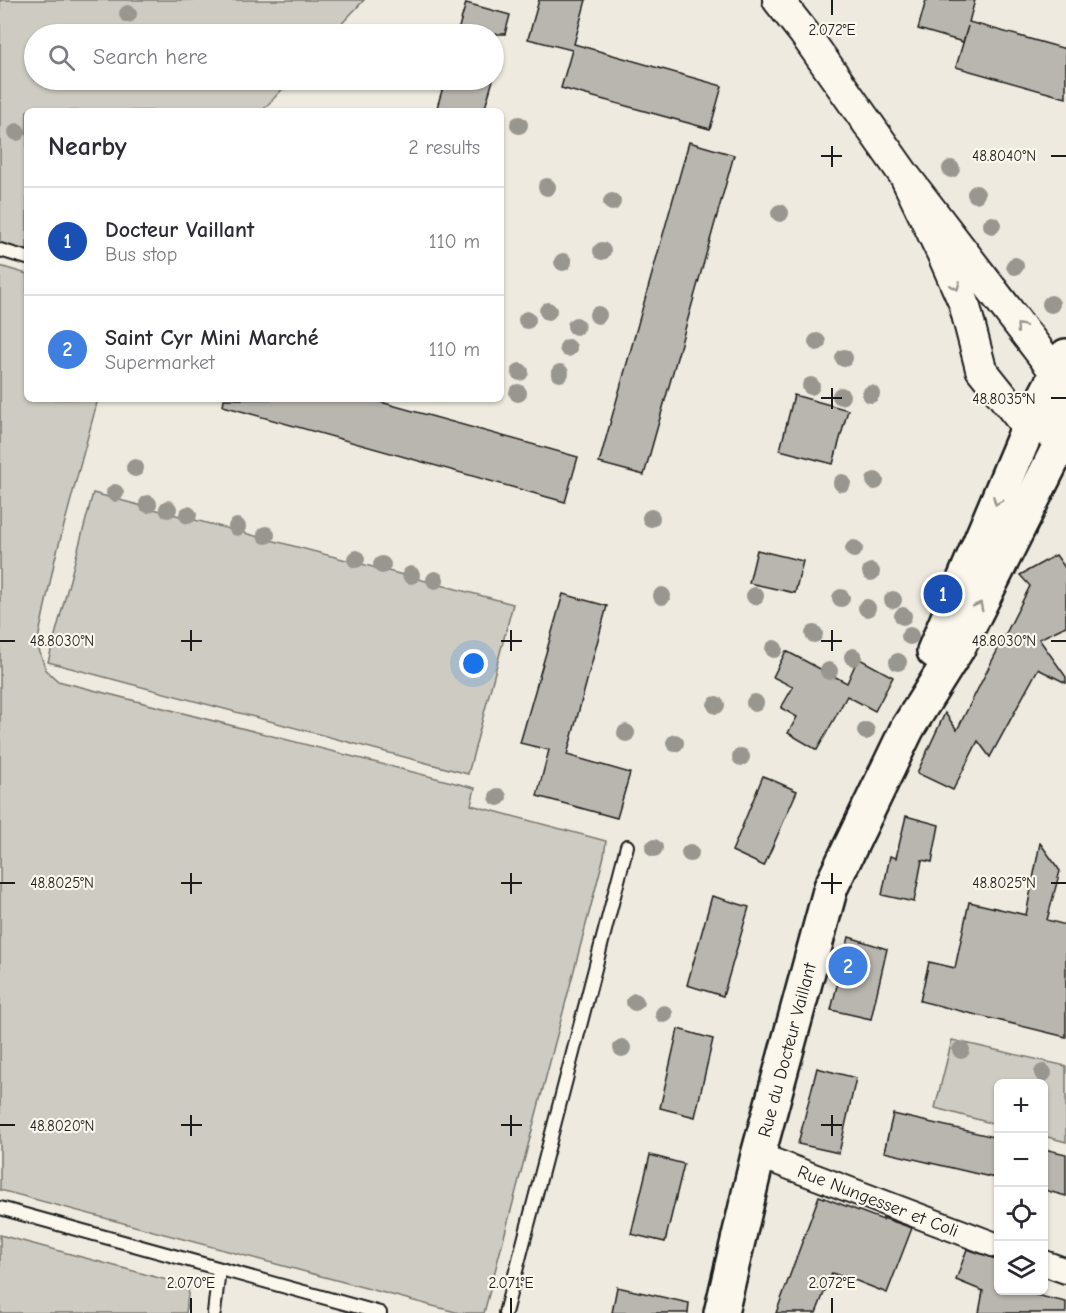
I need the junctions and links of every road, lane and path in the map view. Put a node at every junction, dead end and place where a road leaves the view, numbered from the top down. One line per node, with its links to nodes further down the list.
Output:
1 (778, 0): 2 (street)
2 (904, 176): 5 (street, one-way to 2); 6 (street, one-way to 6)
3 (0, 250): 4 (lane)
4 (24, 257)
5 (1061, 364): 6 (main road, Rue du Docteur Vaillant); 7 (street)
6 (1028, 428): 7 (street); 8 (main road, Rue du Docteur Vaillant, one-way to 8)
7 (1066, 433): 8 (main road, Rue du Docteur Vaillant, one-way to 7)
8 (907, 729): 10 (main road, Rue du Docteur Vaillant)
9 (627, 846): 18 (lane)
10 (758, 1155): 12 (street, Rue Nungesser et Coli); 19 (main road, Rue du Docteur Vaillant)
11 (0, 1208): 14 (lane)
12 (994, 1244)
13 (1048, 1264): 15 (street)
14 (219, 1269): 16 (lane); 17 (lane)
15 (1066, 1271)
16 (214, 1313)
17 (380, 1313)
18 (505, 1313)
19 (721, 1313)

